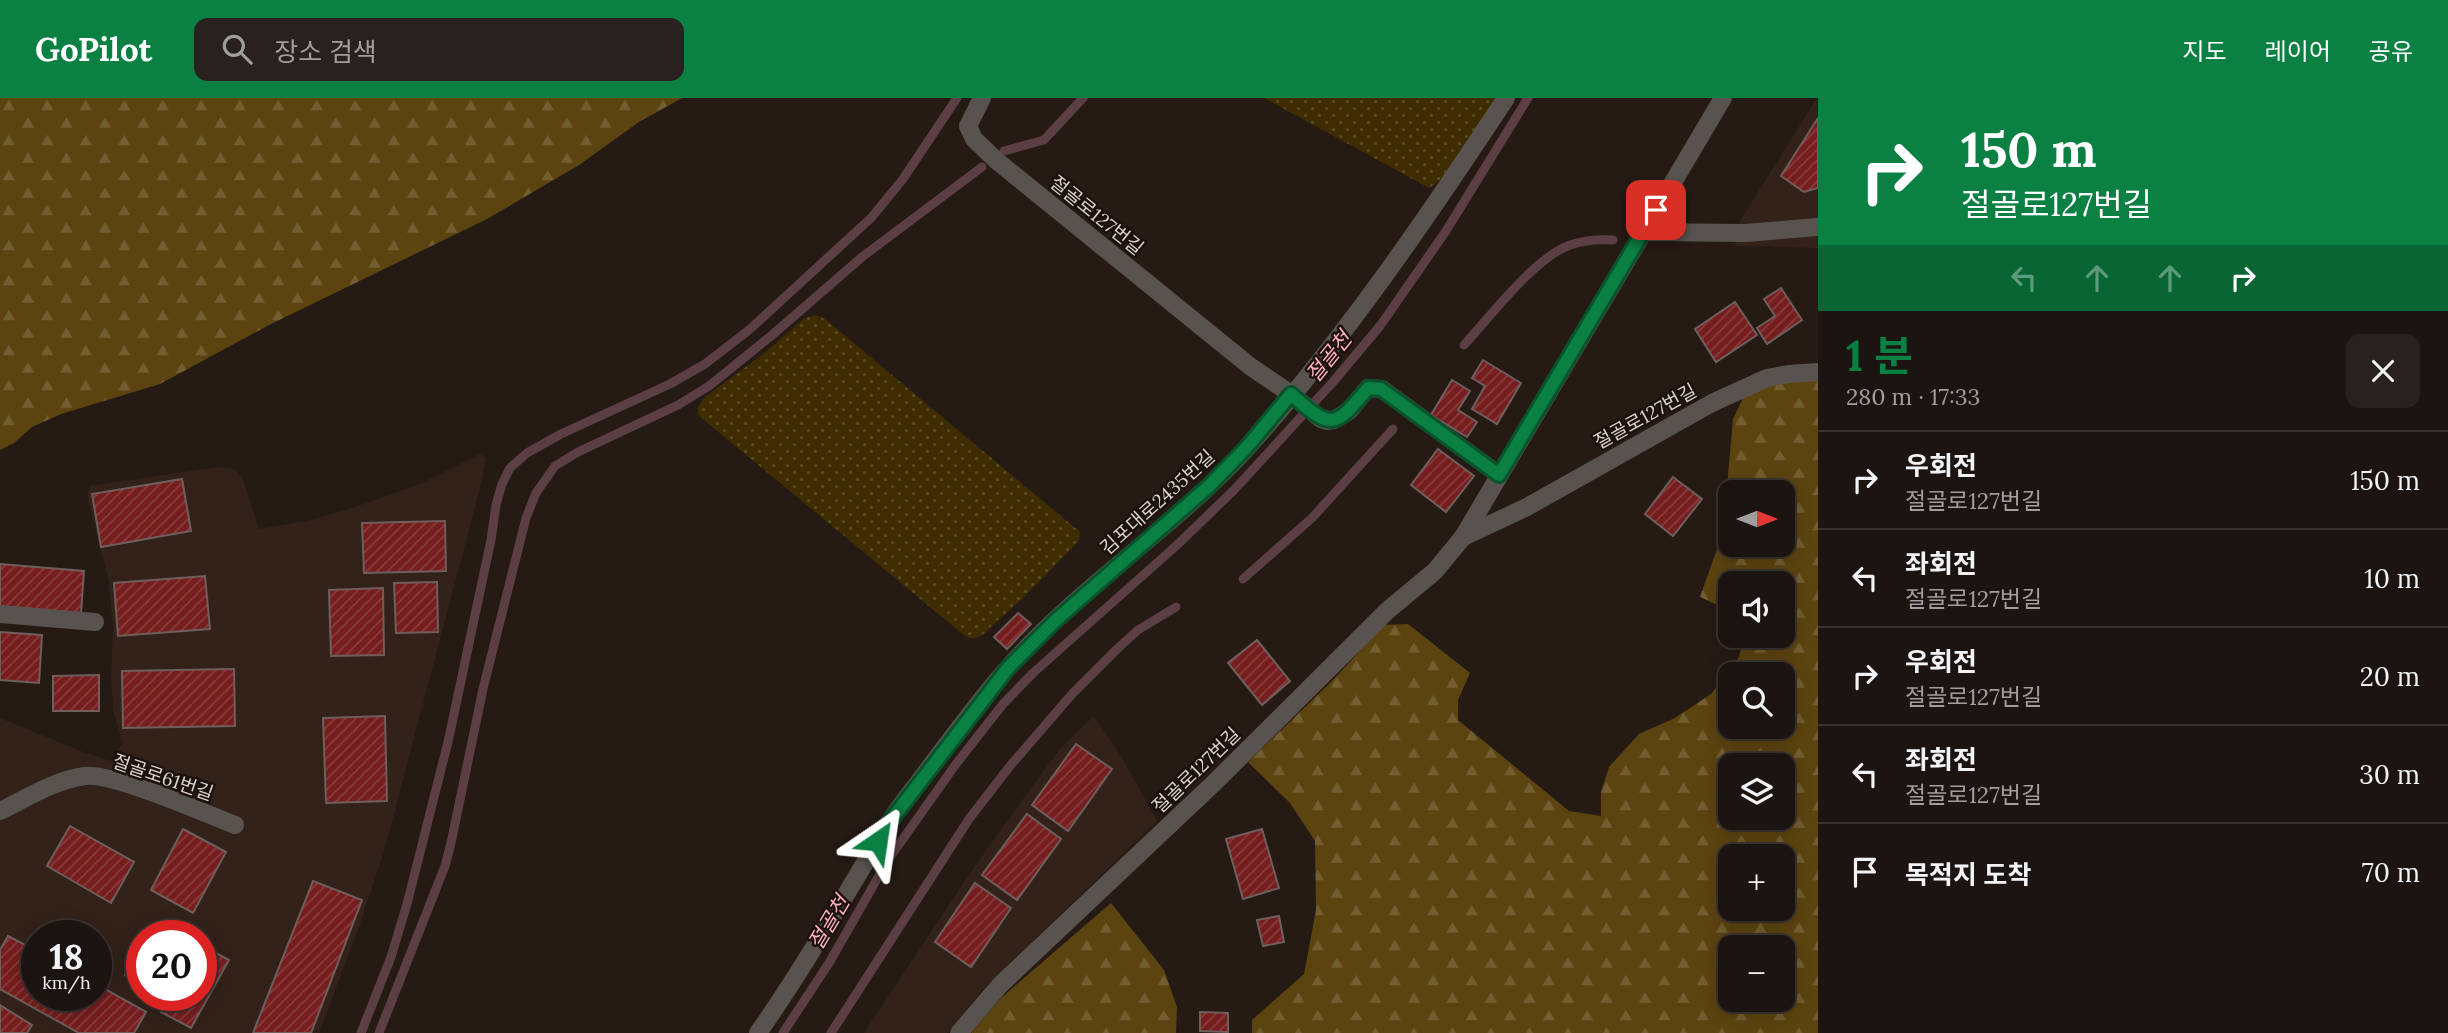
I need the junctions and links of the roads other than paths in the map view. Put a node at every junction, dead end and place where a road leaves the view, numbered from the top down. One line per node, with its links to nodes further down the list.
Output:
1 (982, 98): 7 (lane, 절골로127번길)
2 (1506, 98): 7 (lane, 김포대로2435번길)
3 (1723, 98): 5 (lane, 절골로127번길)
4 (1818, 228): 5 (lane)
5 (1643, 232): 8 (lane, 절골로127번길)
6 (1818, 372): 9 (lane, 절골로127번길)
7 (1294, 397): 8 (lane, 절골로127번길); 14 (lane, 김포대로2435번길)
8 (1499, 475): 9 (lane, 절골로127번길)
9 (1463, 537): 15 (lane, 절골로127번길)
10 (0, 614): 11 (lane)
11 (95, 622)
12 (0, 811): 13 (lane, 절골로61번길)
13 (235, 825)
14 (758, 1033)
15 (959, 1033)

